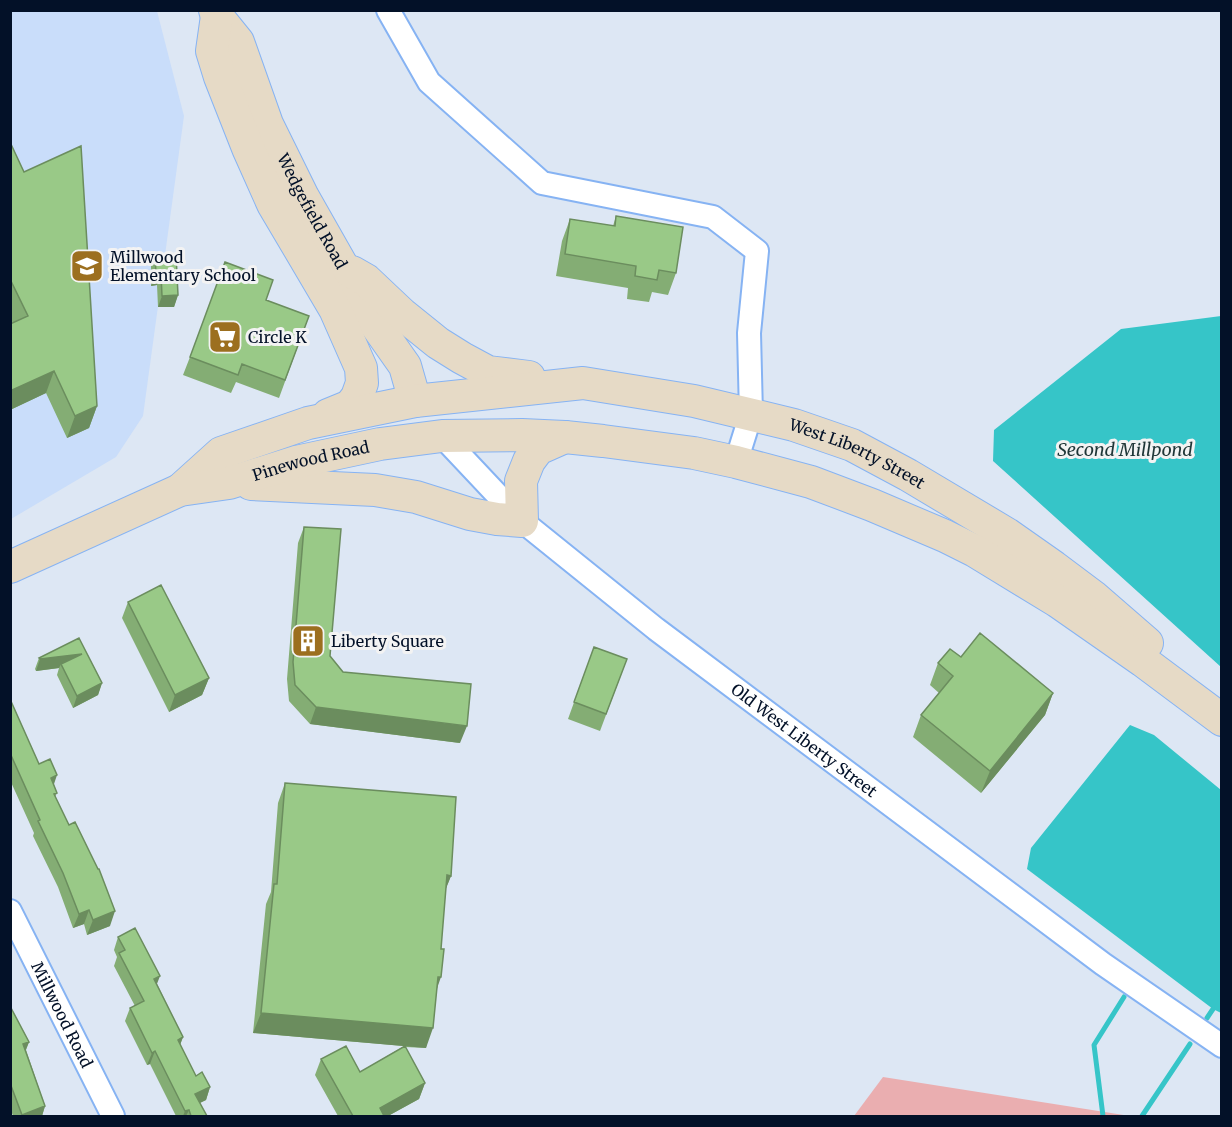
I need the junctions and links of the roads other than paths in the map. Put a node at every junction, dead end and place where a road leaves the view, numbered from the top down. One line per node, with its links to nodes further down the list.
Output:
1 (388, 10): 7 (street)
2 (220, 12): 3 (main road, Wedgefield Road); 4 (main road, Wedgefield Road)
3 (341, 267): 5 (main road); 6 (main road, Wedgefield Road)
4 (334, 309): 6 (main road); 8 (main road)
5 (583, 383): 6 (main road, West Liberty Street); 7 (main road, West Liberty Street)
6 (415, 401): 8 (main road, Pinewood Road); 9 (main road, Old West Liberty Street)
7 (751, 414): 11 (street); 16 (main road, West Liberty Street)
8 (308, 423): 13 (main road, Pinewood Road)
9 (442, 436): 10 (main road); 12 (main road, Pinewood Road); 14 (street, Old West Liberty Street)
10 (565, 437): 11 (main road); 14 (main road)
11 (736, 462): 17 (main road)
12 (229, 483): 13 (main road, Pinewood Road); 14 (main road)
13 (180, 490): 15 (main road, Pinewood Road)
14 (522, 521): 19 (street, Old West Liberty Street)
15 (10, 567)
16 (1221, 715)
17 (1221, 720)
18 (10, 911): 20 (street, Millwood Road)
19 (1221, 1046)
20 (113, 1116)

